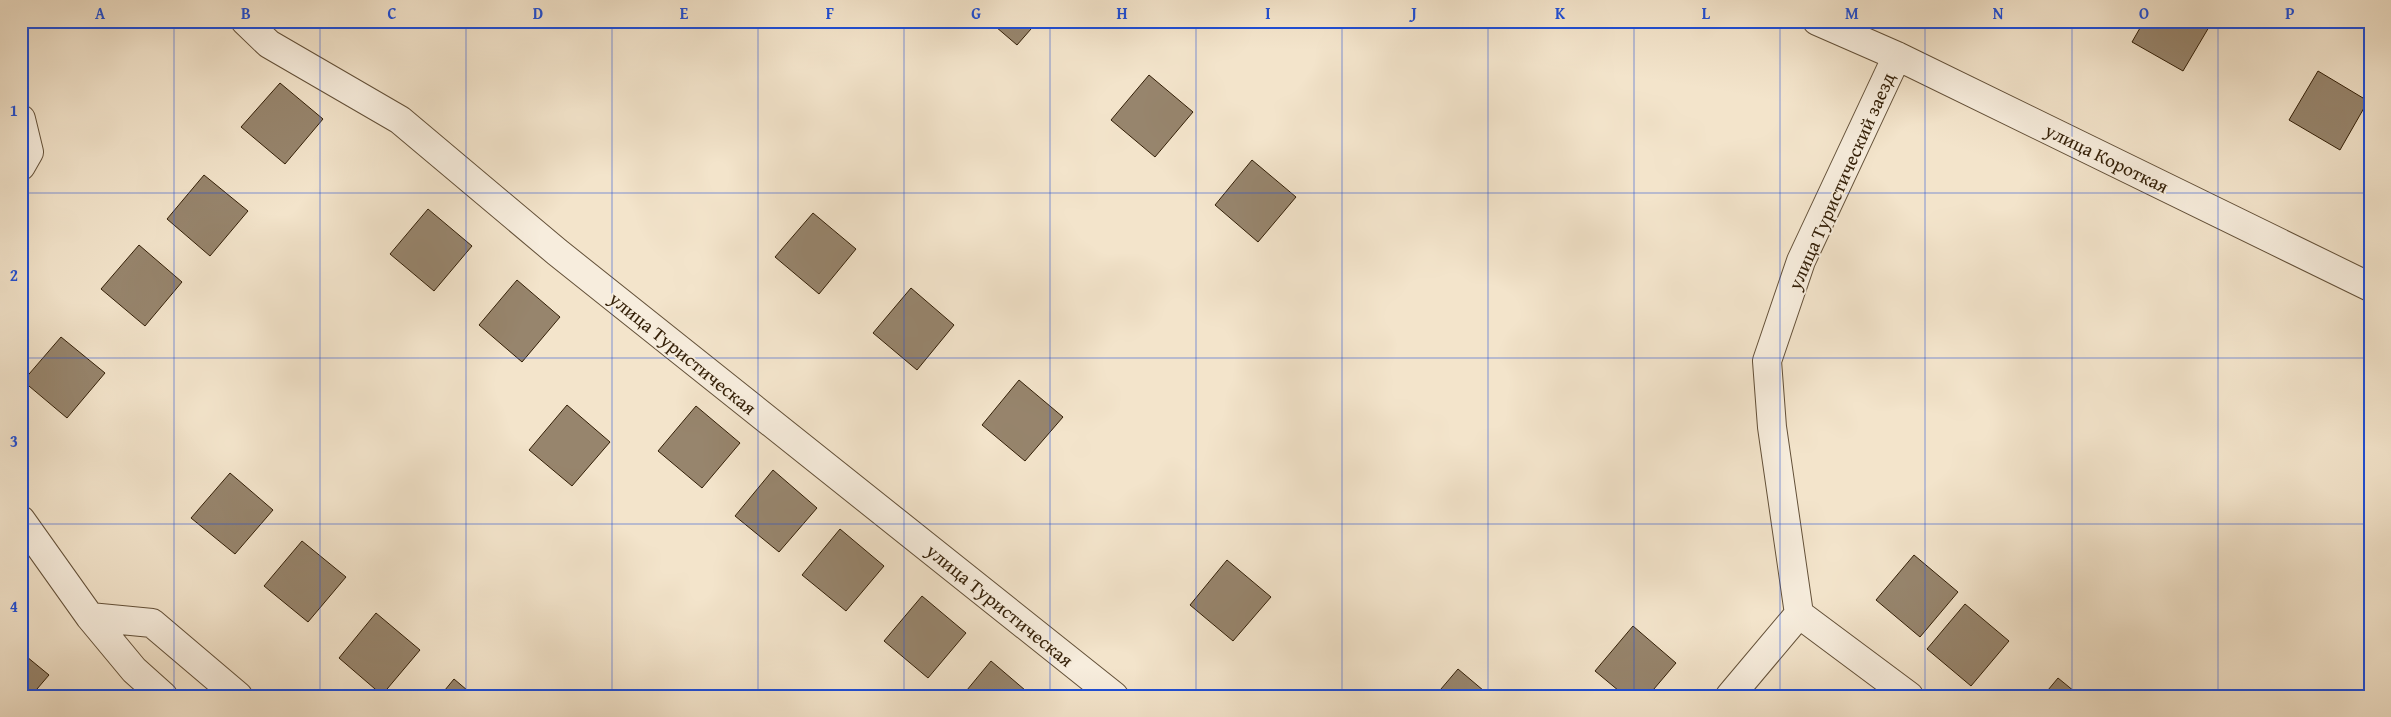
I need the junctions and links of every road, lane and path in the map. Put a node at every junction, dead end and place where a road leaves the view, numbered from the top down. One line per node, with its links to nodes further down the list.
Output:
1 (245, 21): 13 (street, улица Туристическая)
2 (1817, 21): 3 (street, улица Короткая)
3 (1847, 27): 4 (street, улица Короткая)
4 (1897, 56): 7 (street, улица Короткая); 9 (street, улица Туристический заезд)
5 (21, 119): 6 (street)
6 (21, 166)
7 (2370, 287)
8 (21, 520): 10 (street)
9 (1799, 614): 14 (street); 15 (street)
10 (90, 617): 11 (street); 12 (street)
11 (163, 696)
12 (238, 696)
13 (1114, 696)
14 (1730, 696)
15 (1908, 696)

